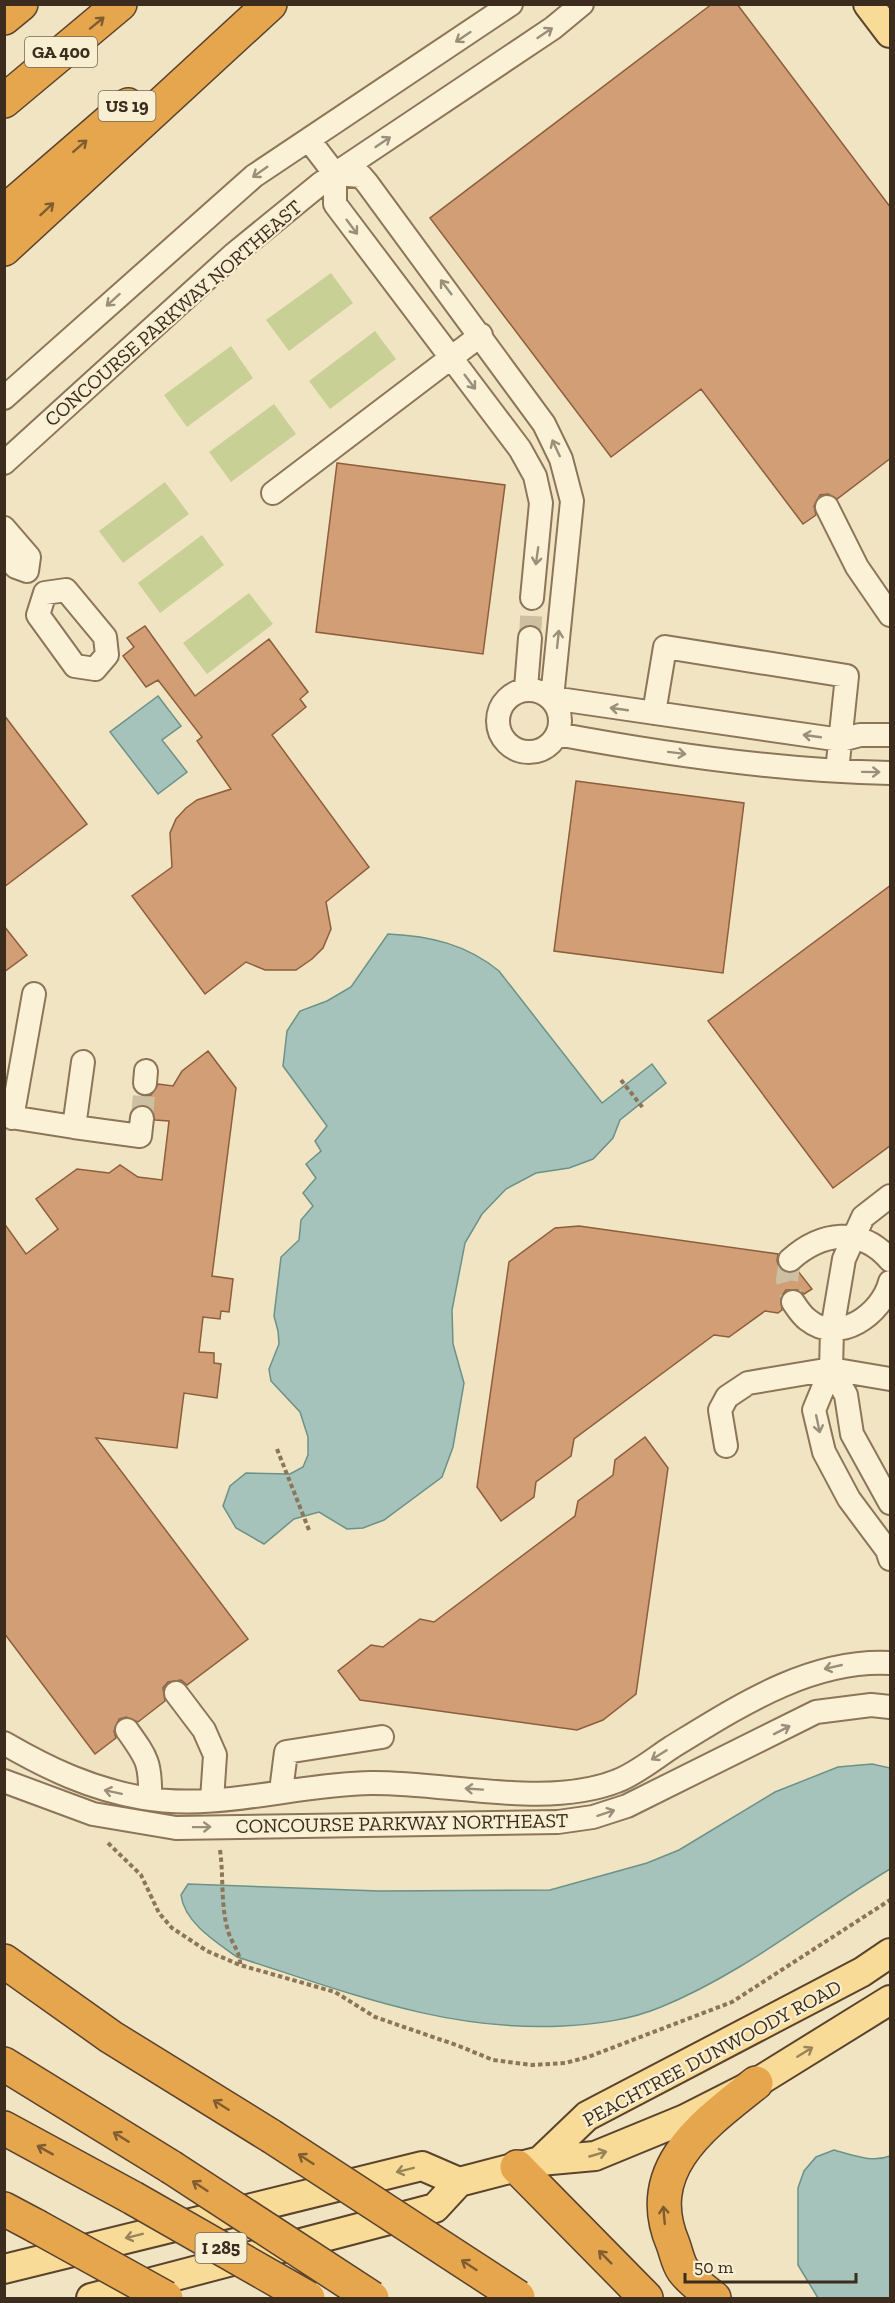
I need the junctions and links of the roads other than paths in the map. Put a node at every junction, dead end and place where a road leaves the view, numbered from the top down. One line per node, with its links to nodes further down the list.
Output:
1 (21, 4): 8 (highway, GA 400)
2 (120, 4): 10 (highway, GA 400, one-way to 2)
3 (253, 4): 13 (highway, US 19, one-way to 3)
4 (270, 4): 14 (highway, one-way to 4)
5 (511, 4): 11 (street, one-way to 11)
6 (582, 4): 12 (street, CONCOURSE PARKWAY NORTHEAST, one-way to 6)
7 (868, 4): 9 (main road)
8 (4, 18)
9 (891, 33)
10 (4, 101)
11 (309, 140): 12 (street); 17 (street, one-way to 17)
12 (335, 174): 15 (street, one-way to 12); 16 (street, one-way to 16); 18 (street, CONCOURSE PARKWAY NORTHEAST)
13 (4, 212)
14 (4, 249)
15 (482, 335): 16 (street); 25 (street, one-way to 15)
16 (452, 358): 19 (street); 25 (street, one-way to 25)
17 (4, 398)
18 (4, 463)
19 (273, 493)
20 (826, 507): 26 (street)
21 (4, 528): 23 (street)
22 (4, 554): 23 (street)
23 (27, 571): 24 (street)
24 (45, 593)
25 (562, 593): 29 (street, one-way to 25)
26 (891, 615)
27 (530, 638): 28 (street)
28 (526, 688): 29 (street); 31 (street)
29 (552, 698): 30 (street, one-way to 29); 31 (street)
30 (654, 713): 33 (street, one-way to 30); 33 (street)
31 (557, 734): 34 (street, one-way to 34)
32 (891, 735): 33 (street)
33 (842, 740): 34 (street)
34 (837, 771): 35 (street, one-way to 35)
35 (891, 773)
36 (34, 994): 38 (street)
37 (83, 1062): 40 (street)
38 (8, 1117): 40 (street)
39 (142, 1118): 40 (street)
40 (74, 1127)
41 (891, 1196): 42 (street)
42 (851, 1238): 43 (street); 44 (street); 47 (street)
43 (790, 1260)
44 (891, 1260)
45 (891, 1282): 47 (street)
46 (793, 1302): 47 (street)
47 (832, 1330): 48 (street)
48 (831, 1369): 49 (street); 50 (street); 51 (street); 52 (street, one-way to 52)
49 (891, 1379)
50 (726, 1446)
51 (891, 1503)
52 (891, 1559)
53 (891, 1663): 60 (street, CONCOURSE PARKWAY NORTHEAST, one-way to 60)
54 (176, 1693): 62 (street)
55 (891, 1707): 59 (street, CONCOURSE PARKWAY NORTHEAST, one-way to 55)
56 (127, 1730): 61 (street)
57 (382, 1737): 60 (street)
58 (4, 1743): 61 (street, CONCOURSE PARKWAY NORTHEAST, one-way to 58)
59 (4, 1781)
60 (281, 1791): 62 (street, CONCOURSE PARKWAY NORTHEAST)
61 (150, 1799): 62 (street, CONCOURSE PARKWAY NORTHEAST)
62 (212, 1800)
63 (891, 1953): 71 (main road, PEACHTREE DUNWOODY ROAD)
64 (4, 1960): 67 (highway)
65 (4, 1985): 67 (highway)
66 (891, 2000): 69 (main road, PEACHTREE DUNWOODY ROAD, one-way to 66)
67 (111, 2037): 79 (highway, one-way to 67, bridge)
68 (4, 2064): 78 (highway, one-way to 68, bridge)
69 (756, 2083): 71 (main road, PEACHTREE DUNWOODY ROAD, one-way to 69); 81 (highway, one-way to 69)
70 (4, 2128): 77 (highway, I 285, one-way to 70, bridge)
71 (528, 2164): 72 (main road, PEACHTREE DUNWOODY ROAD); 80 (highway, one-way to 71)
72 (459, 2182): 74 (main road, one-way to 74); 75 (main road)
73 (4, 2209): 76 (highway, bridge)
74 (4, 2269)
75 (91, 2298)
76 (166, 2298)
77 (308, 2298)
78 (372, 2298)
79 (519, 2298)
80 (646, 2298)
81 (714, 2298)

